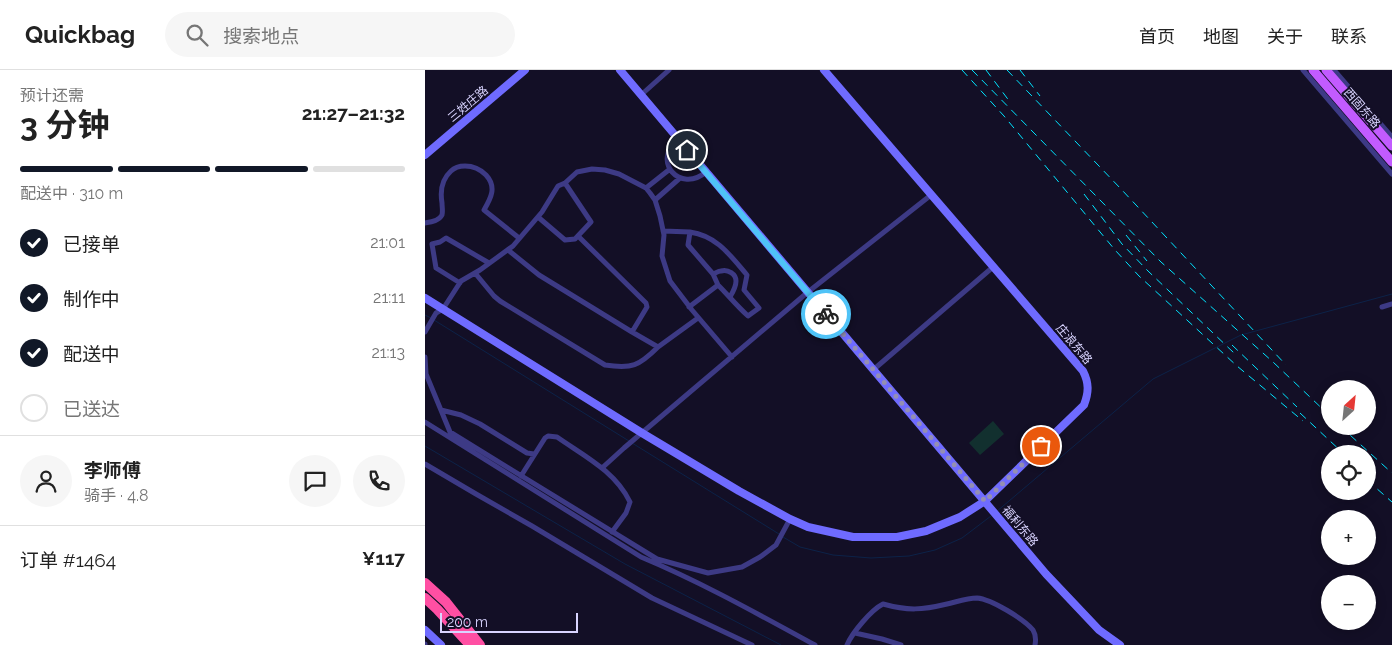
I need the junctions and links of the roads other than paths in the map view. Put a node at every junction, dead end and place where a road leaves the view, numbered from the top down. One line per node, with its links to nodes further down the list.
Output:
1 (525, 70): 13 (street, 三姓庄路)
2 (620, 70): 9 (street, 福利东路)
3 (669, 70): 9 (street)
4 (824, 70): 21 (street, 庄浪东路)
5 (1303, 70): 17 (street)
6 (1313, 70): 14 (main road, 西固东路)
7 (1326, 70): 12 (main road, 西固东路)
8 (1334, 70): 10 (street)
9 (641, 95): 11 (street, 福利东路)
10 (1392, 137)
11 (678, 138): 15 (street); 16 (street, 福利东路)
12 (1392, 146)
13 (425, 155)
14 (1392, 162)
15 (670, 169): 18 (street); 20 (street)
16 (706, 172): 18 (street); 39 (street, 福利东路)
17 (1392, 174)
18 (680, 178): 22 (street)
19 (565, 182): 20 (street); 23 (street); 27 (street)
20 (646, 188): 22 (street)
21 (931, 195): 32 (street, 庄浪东路); 39 (street)
22 (655, 200): 25 (street)
23 (538, 217): 27 (street); 28 (street)
24 (425, 223): 28 (street)
25 (663, 231): 26 (street); 43 (street)
26 (690, 232): 33 (street); 35 (street)
27 (578, 236): 48 (street)
28 (519, 238): 30 (street)
29 (429, 244): 31 (street); 37 (street)
30 (508, 250): 31 (street); 48 (street)
31 (489, 264): 34 (street)
32 (993, 266): 52 (street); 60 (street, 庄浪东路)
33 (741, 268): 36 (street); 40 (street)
34 (475, 273): 37 (street); 49 (street)
35 (713, 274): 36 (street); 38 (street)
36 (733, 274): 40 (street)
37 (460, 283): 45 (street)
38 (718, 285): 40 (street); 43 (street)
39 (808, 292): 51 (street); 52 (street, 福利东路)
40 (730, 297)
41 (425, 298): 45 (street, 庄浪东路)
42 (1392, 304): 44 (street)
43 (689, 306): 46 (street)
44 (1382, 307)
45 (439, 311): 47 (street); 55 (street, 庄浪东路)
46 (698, 318): 49 (street); 51 (street)
47 (425, 332)
48 (632, 332): 49 (street)
49 (658, 347)
50 (425, 357): 53 (street)
51 (732, 357): 55 (street)
52 (873, 370): 60 (street, 福利东路)
53 (441, 410): 56 (street); 59 (street)
54 (425, 422): 71 (street)
55 (640, 435): 58 (street); 61 (street, 庄浪东路)
56 (534, 454): 58 (street); 59 (street)
57 (425, 464): 70 (street)
58 (602, 468): 62 (street)
59 (521, 476): 62 (street)
60 (986, 503): 61 (street, 庄浪东路); 75 (street, 福利东路)
61 (790, 519): 62 (street)
62 (612, 532)
63 (425, 583): 69 (highway)
64 (425, 598): 68 (highway)
65 (425, 630): 67 (street)
66 (855, 633): 72 (street); 73 (street); 74 (street)
67 (441, 645)
68 (470, 645)
69 (480, 645)
70 (752, 645)
71 (815, 645)
72 (847, 645)
73 (901, 645)
74 (1035, 645)
75 (1120, 645)

